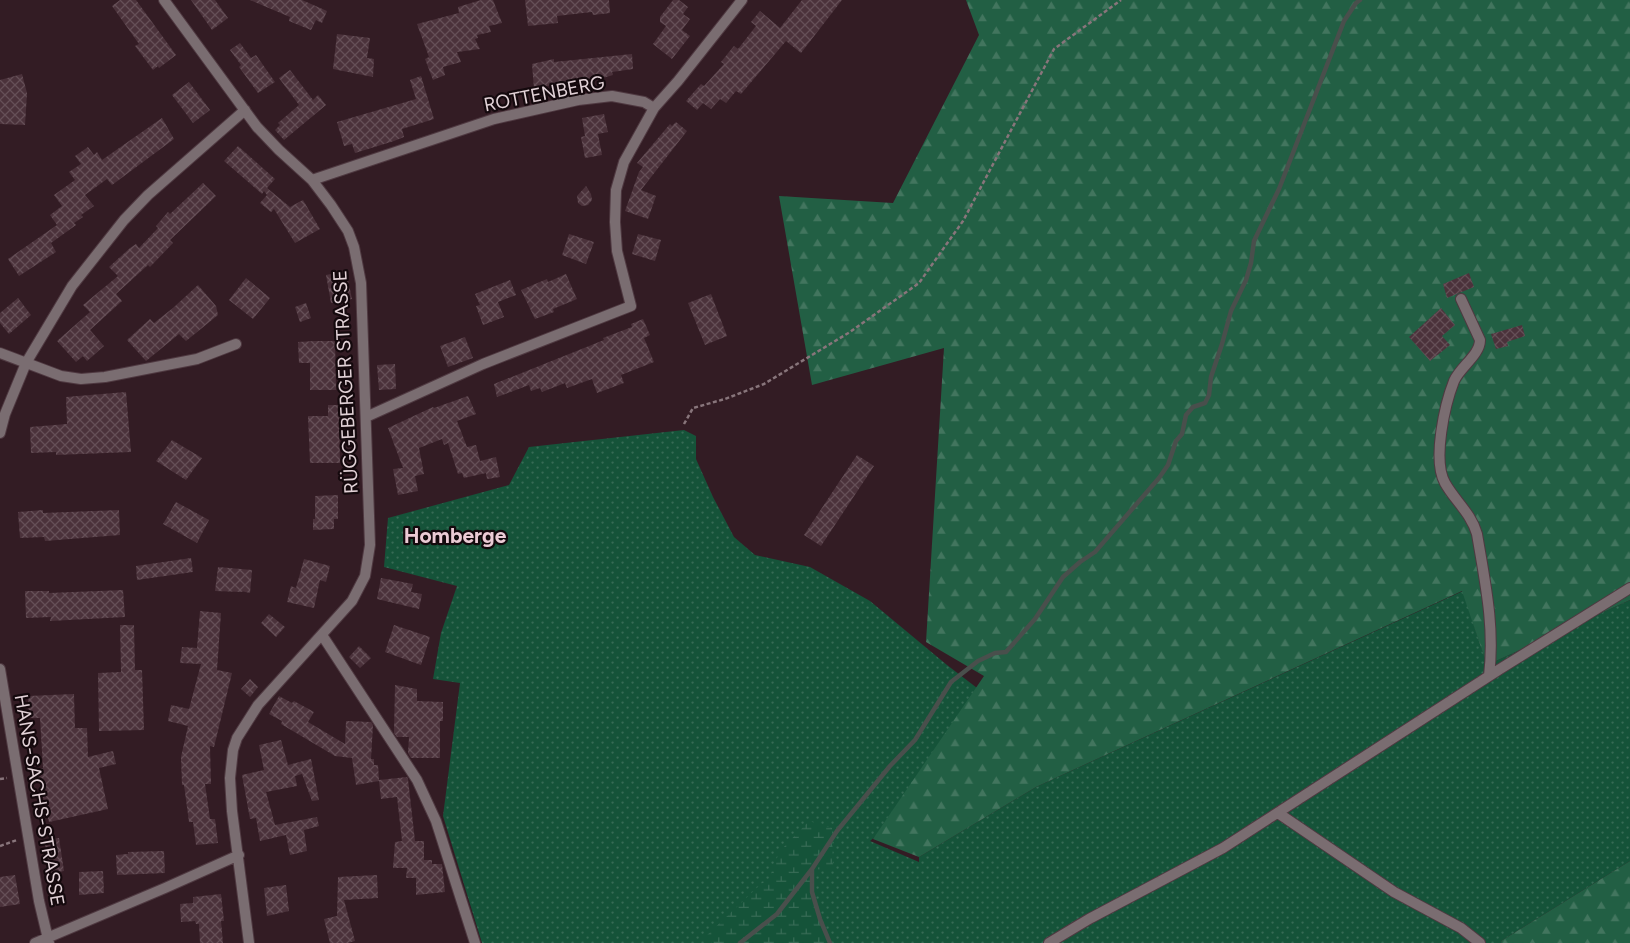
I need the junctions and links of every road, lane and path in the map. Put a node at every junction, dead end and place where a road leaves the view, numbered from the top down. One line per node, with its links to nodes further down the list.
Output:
1 (164, 0): 5 (street, RÜGGEBERGER STRASSE)
2 (742, 0): 4 (street)
3 (1121, 0): 12 (path)
4 (654, 108): 6 (street, ROTTENBERG); 11 (street)
5 (245, 110): 6 (street, RÜGGEBERGER STRASSE); 10 (street)
6 (312, 180): 11 (street, RÜGGEBERGER STRASSE)
7 (1461, 299): 17 (street)
8 (236, 344): 10 (street)
9 (0, 353): 10 (street)
10 (26, 363): 13 (street)
11 (366, 417): 15 (street, RÜGGEBERGER STRASSE)
12 (684, 424)
13 (0, 433)
14 (1630, 588): 17 (street)
15 (322, 635): 21 (street, RÜGGEBERGER STRASSE); 25 (street)
16 (0, 668): 19 (street, HANS-SACHS-STRASSE)
17 (1489, 676): 18 (street)
18 (1278, 813): 26 (street); 27 (street)
19 (28, 836): 20 (path); 22 (street, HANS-SACHS-STRASSE)
20 (0, 846)
21 (239, 855): 22 (street); 24 (street, RÜGGEBERGER STRASSE)
22 (48, 941): 23 (street)
23 (35, 943)
24 (249, 943)
25 (475, 943)
26 (1049, 943)
27 (1480, 943)

